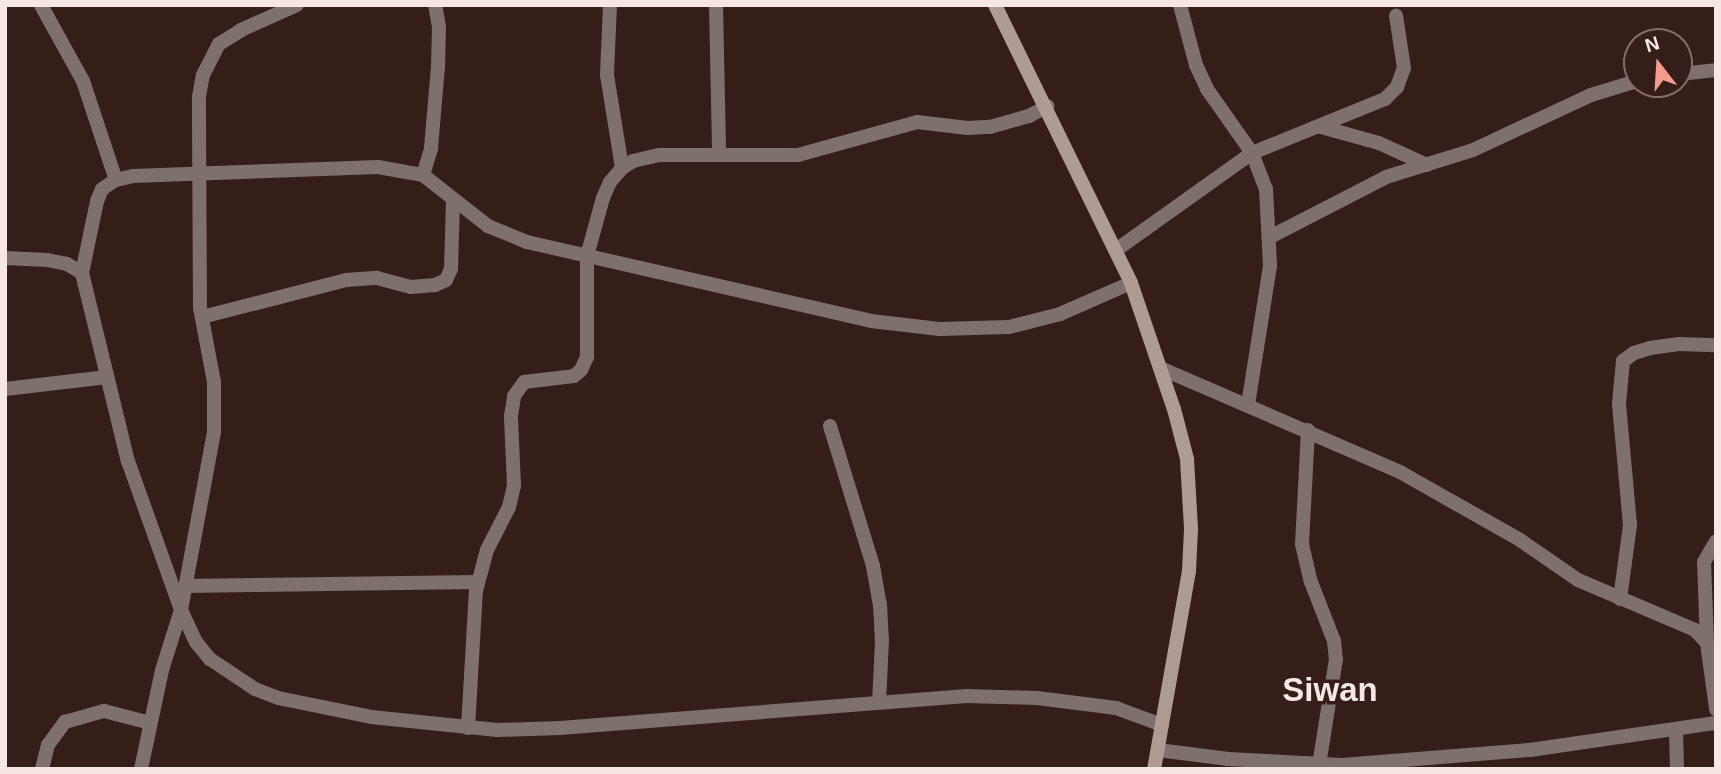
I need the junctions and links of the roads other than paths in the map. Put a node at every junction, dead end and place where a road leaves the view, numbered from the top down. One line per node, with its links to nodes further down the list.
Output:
1 (41, 5): 20 (street)
2 (297, 5): 18 (street)
3 (435, 5): 19 (street)
4 (610, 5): 17 (street)
5 (716, 5): 15 (street)
6 (995, 5): 12 (main road)
7 (1180, 5): 14 (street)
8 (1396, 16): 13 (street)
9 (1716, 70): 10 (street)
10 (1693, 72)
11 (1623, 85): 16 (street)
12 (1048, 106): 15 (street); 23 (main road)
13 (1321, 127): 14 (street); 16 (street)
14 (1252, 153): 22 (street); 23 (street)
15 (719, 154): 17 (street)
16 (1427, 164): 22 (street)
17 (622, 169): 24 (street)
18 (201, 173): 19 (street); 20 (street); 28 (street)
19 (423, 175): 21 (street)
20 (116, 180): 26 (street)
21 (453, 201): 24 (street); 28 (street)
22 (1270, 237): 33 (street)
23 (1116, 250): 27 (main road)
24 (587, 256): 27 (street); 37 (street)
25 (5, 258): 26 (street)
26 (82, 273): 31 (street)
27 (1131, 283): 30 (main road)
28 (202, 317): 38 (street)
29 (1716, 345): 39 (street)
30 (1160, 368): 33 (street); 46 (main road)
31 (107, 377): 32 (street); 40 (street)
32 (5, 389)
33 (1248, 405): 35 (street)
34 (830, 426): 42 (street)
35 (1308, 430): 39 (street); 51 (street)
36 (1716, 541): 41 (street)
37 (478, 582): 38 (street); 47 (street)
38 (185, 586): 40 (street)
39 (1620, 599): 41 (street)
40 (181, 610): 44 (street); 47 (street)
41 (1707, 642): 43 (street)
42 (879, 703): 46 (street); 47 (street)
43 (1716, 709)
44 (150, 723): 52 (street); 53 (street)
45 (1716, 723): 48 (street)
46 (1162, 725): 49 (main road)
47 (468, 728)
48 (1676, 729): 50 (street); 55 (street)
49 (1158, 750): 51 (street); 54 (main road)
50 (1445, 764): 51 (street)
51 (1319, 765)
52 (42, 769)
53 (141, 769)
54 (1154, 769)
55 (1677, 769)

